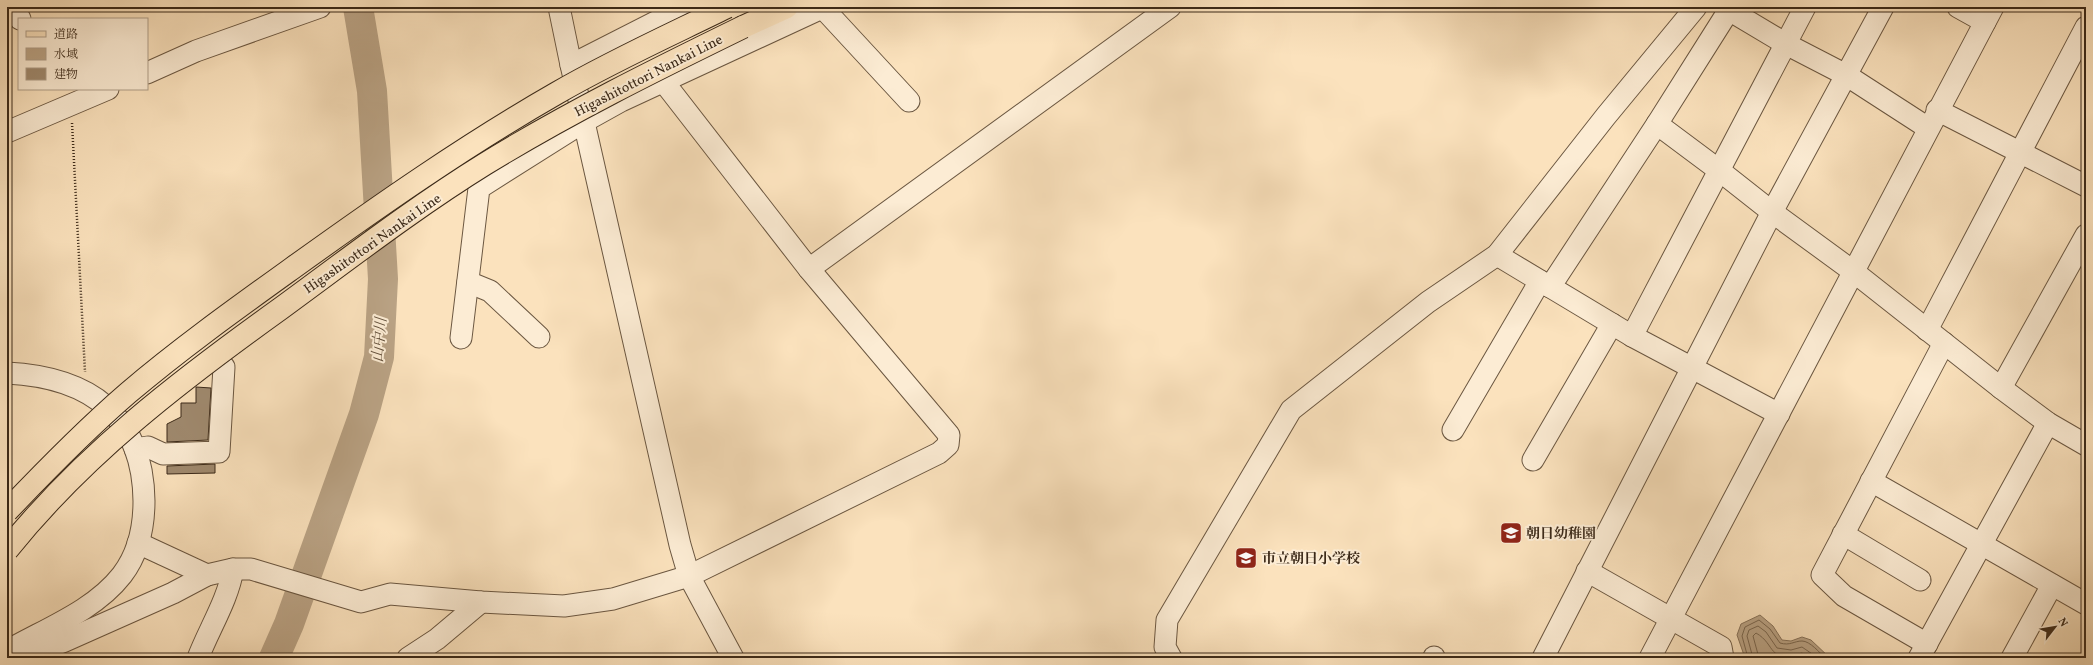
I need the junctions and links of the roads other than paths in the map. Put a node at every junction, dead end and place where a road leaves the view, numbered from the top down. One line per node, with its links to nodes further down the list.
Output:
1 (14, 7): 15 (street)
2 (320, 7): 19 (street)
3 (559, 7): 18 (street)
4 (685, 7): 18 (street)
5 (727, 7): 57 (main road, Higashitottori Nankai Line, bridge)
6 (787, 7): 61 (main road, Higashitottori Nankai Line, bridge)
7 (823, 7): 21 (street); 24 (street)
8 (1170, 7): 36 (street)
9 (1696, 7): 35 (street)
10 (1805, 7): 17 (street)
11 (1884, 7): 20 (street)
12 (1958, 7): 14 (street)
13 (1727, 9): 17 (street); 27 (street)
14 (1989, 14): 25 (street)
15 (20, 18)
16 (2086, 27): 30 (street)
17 (1786, 44): 20 (street); 31 (street)
18 (571, 64): 26 (street)
19 (148, 72)
20 (1846, 75): 28 (street); 33 (street)
21 (663, 81): 26 (street); 36 (street)
22 (104, 90): 23 (street)
23 (72, 97): 29 (street)
24 (910, 101)
25 (1938, 110): 28 (street); 30 (street)
26 (585, 121): 38 (street); 65 (street)
27 (1657, 124): 31 (street); 39 (street)
28 (1928, 128): 37 (street)
29 (7, 132)
30 (2020, 152): 32 (street); 41 (street)
31 (1720, 171): 33 (street); 42 (street)
32 (2086, 186)
33 (1772, 212): 37 (street); 47 (street)
34 (2085, 241): 49 (street)
35 (1497, 255): 39 (street); 77 (street)
36 (809, 269): 65 (street)
37 (1854, 272): 41 (street); 50 (street)
38 (468, 282): 43 (street); 44 (street)
39 (1545, 284): 40 (street); 52 (street)
40 (1612, 324): 42 (street); 55 (street)
41 (1927, 330): 45 (street)
42 (1632, 336): 47 (street)
43 (539, 337)
44 (461, 338)
45 (1944, 343): 49 (street); 56 (street)
46 (224, 367): 54 (street)
47 (1692, 368): 50 (street); 63 (street)
48 (7, 373): 54 (street)
49 (2001, 388): 51 (street)
50 (1779, 414): 70 (street)
51 (2048, 423): 53 (street); 60 (street)
52 (1453, 430)
53 (2084, 438)
54 (135, 449): 59 (street)
55 (1533, 460)
56 (1871, 481): 58 (street); 60 (street)
57 (7, 511)
58 (1843, 534): 66 (street); 72 (street)
59 (138, 542): 64 (street); 71 (street)
60 (1981, 545): 67 (street); 72 (street)
61 (7, 550)
62 (233, 569): 64 (street); 68 (street); 74 (street)
63 (1587, 571): 70 (street); 78 (street)
64 (207, 575): 73 (street)
65 (689, 576): 68 (street); 76 (street)
66 (1920, 580)
67 (2052, 585): 69 (street); 81 (street)
68 (481, 602): 75 (street)
69 (2086, 604)
70 (1671, 619): 79 (street); 80 (street)
71 (7, 651)
72 (1923, 651)
73 (21, 658)
74 (198, 658)
75 (408, 658)
76 (733, 658)
77 (1171, 658)
78 (1542, 658)
79 (1650, 658)
80 (1723, 658)
81 (2012, 658)

